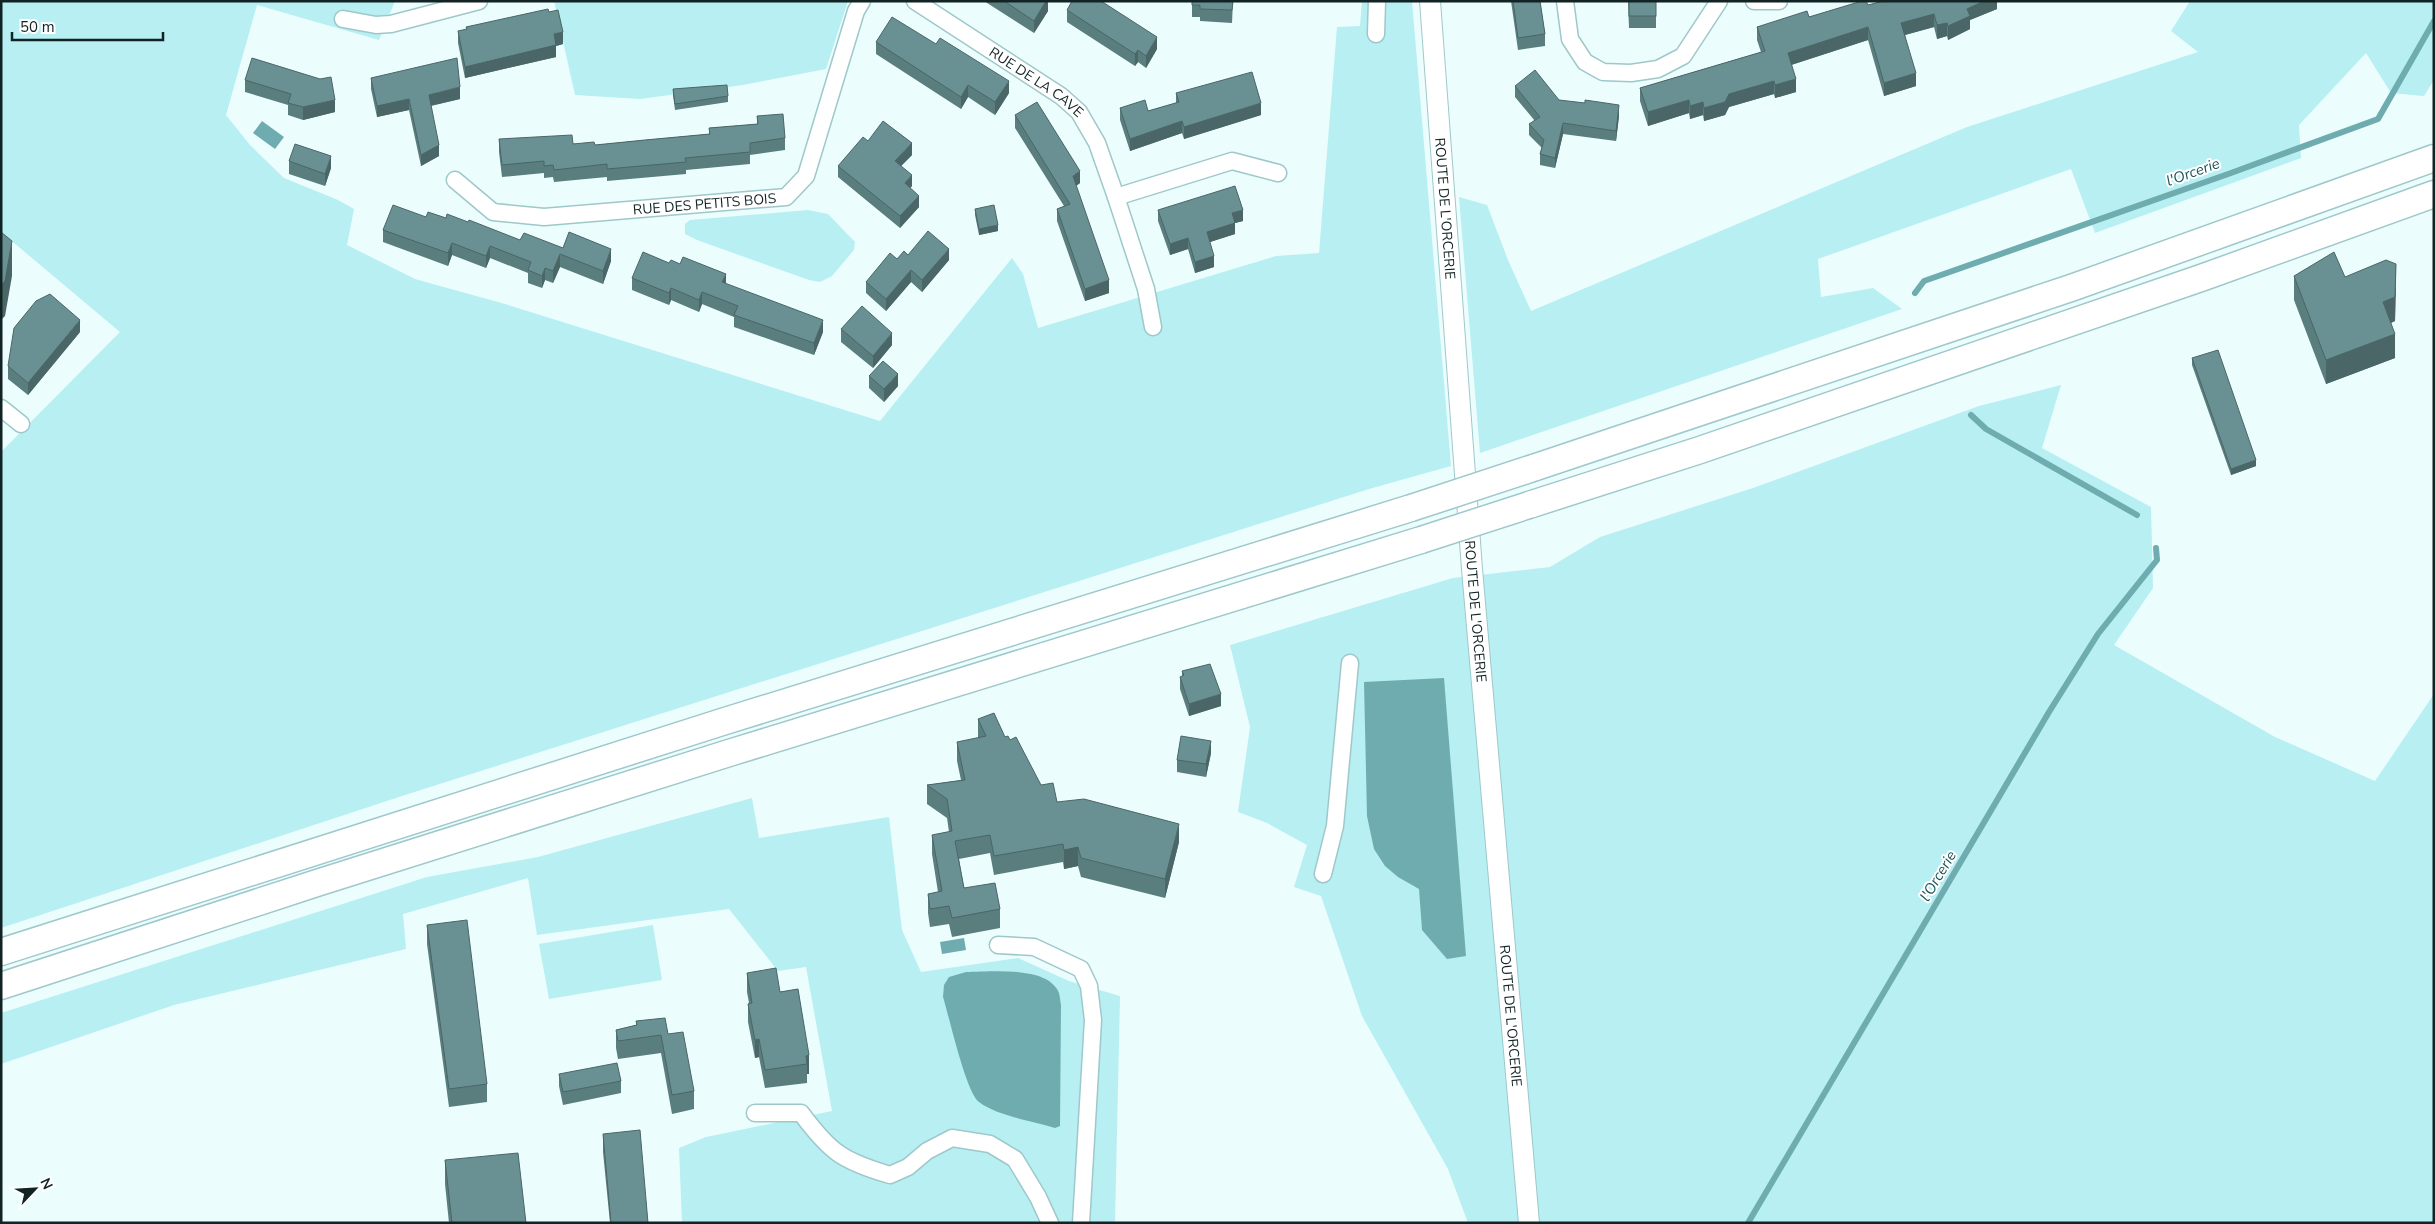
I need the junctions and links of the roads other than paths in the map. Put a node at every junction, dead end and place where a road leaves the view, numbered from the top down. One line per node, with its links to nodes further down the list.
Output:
1 (478, 1): 10 (street)
2 (862, 1): 14 (street, RUE DES PETITS BOIS)
3 (915, 1): 16 (street, RUE DE LA CAVE)
4 (1377, 1): 11 (street)
5 (1430, 1): 30 (street, ROUTE DE L'ORCERIE)
6 (1565, 1): 7 (street)
7 (1719, 1)
8 (1754, 1): 9 (street)
9 (1779, 1)
10 (343, 19)
11 (1376, 34)
12 (2434, 158): 24 (highway, bridge)
13 (1278, 173): 16 (street)
14 (455, 180)
15 (2434, 194): 22 (highway, bridge)
16 (1116, 196): 17 (street, RUE DE LA CAVE)
17 (1153, 327)
18 (1, 408): 19 (street)
19 (20, 424)
20 (1350, 663): 21 (street)
21 (1323, 874)
22 (228, 912): 25 (highway); 26 (highway)
23 (998, 945): 29 (street)
24 (1, 952)
25 (1, 986)
26 (1, 1001)
27 (755, 1113): 28 (street)
28 (1050, 1223)
29 (1081, 1223)
30 (1529, 1223)

